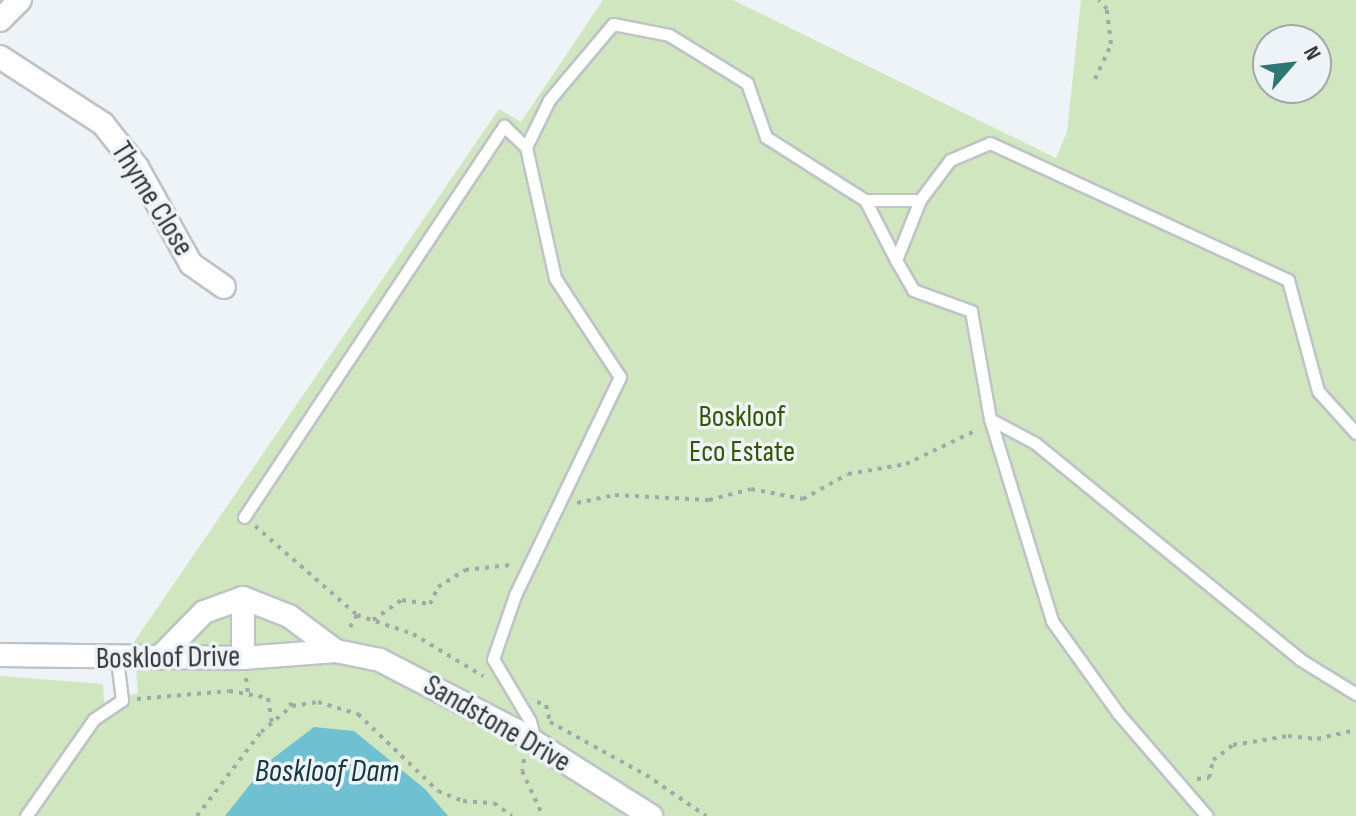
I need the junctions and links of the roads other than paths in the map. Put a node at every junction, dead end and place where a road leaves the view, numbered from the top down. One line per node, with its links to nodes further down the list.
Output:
1 (20, 0): 2 (street)
2 (0, 20)
3 (0, 57): 8 (street, Thyme Close)
4 (526, 147): 5 (lane); 11 (lane); 19 (lane)
5 (865, 200): 6 (lane); 7 (lane)
6 (920, 200): 7 (lane); 10 (lane)
7 (896, 260): 9 (lane)
8 (224, 287)
9 (990, 419): 18 (lane); 22 (lane)
10 (1356, 433)
11 (244, 517)
12 (243, 598): 13 (street); 15 (street); 16 (street)
13 (336, 651): 16 (street, Boskloof Drive); 19 (street, Sandstone Drive)
14 (0, 655): 17 (street, Boskloof Drive)
15 (159, 658): 16 (street, Boskloof Drive); 17 (street, Boskloof Drive)
16 (243, 658)
17 (117, 659): 20 (lane)
18 (1356, 694)
19 (536, 743): 21 (street, Sandstone Drive)
20 (26, 816)
21 (651, 816)
22 (1207, 816)

